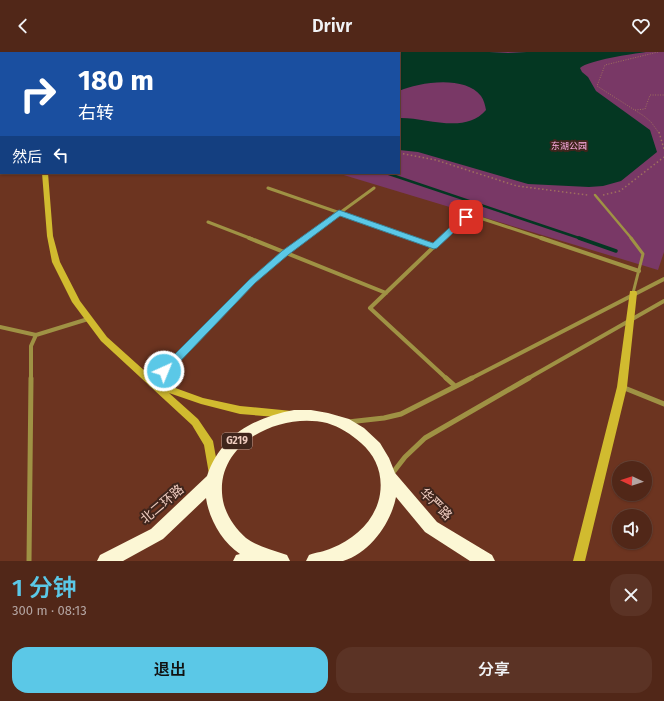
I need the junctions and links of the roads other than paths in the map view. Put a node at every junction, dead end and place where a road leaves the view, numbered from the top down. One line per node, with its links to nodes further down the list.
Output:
1 (45, 174): 14 (main road)
2 (268, 188): 5 (street)
3 (374, 188): 5 (street)
4 (595, 195): 9 (lane)
5 (339, 213): 7 (street); 8 (street)
6 (208, 222): 8 (street)
7 (434, 246): 9 (street); 11 (street)
8 (285, 253): 11 (street); 18 (street)
9 (639, 271): 12 (lane)
10 (664, 279): 12 (street)
11 (386, 293): 19 (street)
12 (633, 293): 15 (main road); 19 (street)
13 (664, 301): 15 (street)
14 (88, 319): 17 (street); 18 (main road)
15 (630, 319): 20 (main road); 24 (street)
16 (0, 327): 17 (street)
17 (36, 335): 26 (street)
18 (153, 383): 22 (main road); 25 (main road)
19 (455, 386): 23 (street)
20 (622, 387): 21 (street); 33 (main road)
21 (664, 404)
22 (304, 415): 23 (highway, G219); 25 (highway, G219)
23 (343, 423): 24 (highway, G219)
24 (389, 477): 31 (highway, G219); 32 (highway, 华严路 / G219)
25 (215, 479): 27 (highway, 北二环路 / G219); 30 (highway, G219)
26 (29, 561)
27 (106, 561)
28 (242, 561): 29 (highway)
29 (275, 561)
30 (281, 561)
31 (316, 561)
32 (486, 561)
33 (579, 561)

